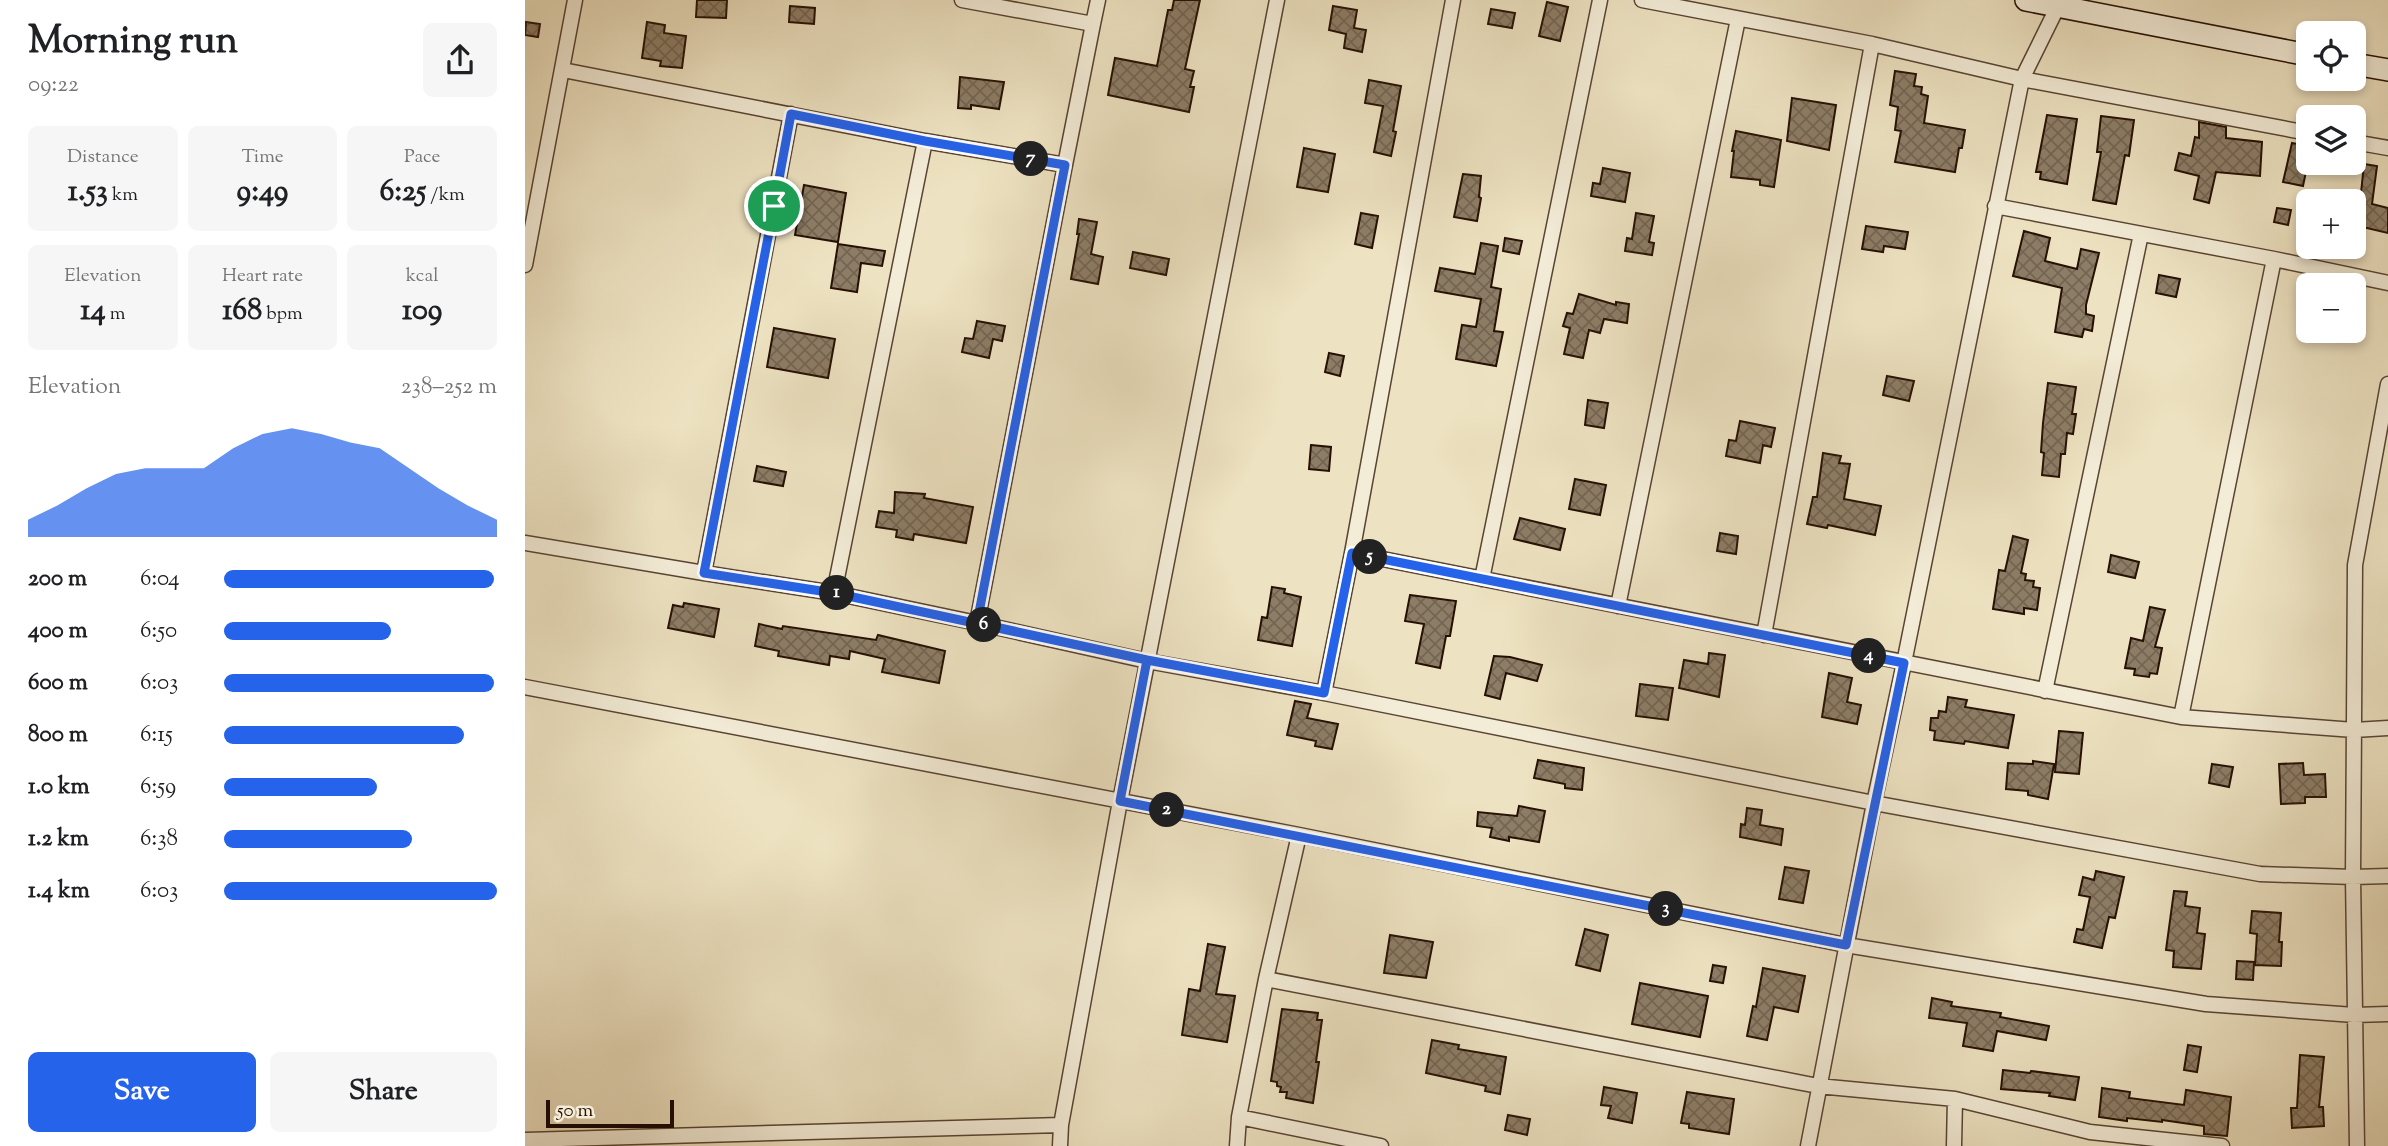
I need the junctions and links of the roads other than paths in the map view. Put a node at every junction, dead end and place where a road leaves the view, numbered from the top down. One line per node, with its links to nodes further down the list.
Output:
1 (575, 0): 15 (street)
2 (962, 0): 11 (street)
3 (1098, 0): 11 (street)
4 (1277, 0): 38 (street)
5 (1453, 0): 31 (street)
6 (1600, 0): 33 (street)
7 (1642, 0): 10 (street)
8 (2026, 0): 9 (street)
9 (2060, 3): 13 (street); 17 (street)
10 (1738, 19): 12 (street); 35 (street)
11 (1093, 24): 23 (street)
12 (1872, 44): 17 (street); 37 (street)
13 (2296, 52)
14 (2366, 66): 16 (street)
15 (563, 70): 18 (street); 27 (street)
16 (2388, 70)
17 (2022, 79): 19 (street); 24 (street)
18 (791, 114): 20 (street); 32 (street)
19 (2296, 131)
20 (925, 141): 23 (street); 34 (street)
21 (2366, 144): 22 (street)
22 (2388, 148)
23 (1065, 165): 36 (street)
24 (1995, 206): 25 (street); 39 (street)
25 (2141, 234): 26 (street); 41 (street)
26 (2274, 259): 28 (street); 43 (street)
27 (525, 265)
28 (2388, 283)
29 (2388, 384): 45 (street)
30 (525, 543): 32 (street)
31 (1352, 553): 33 (street); 42 (street)
32 (704, 573): 34 (street)
33 (1482, 579): 35 (street)
34 (834, 593): 36 (street)
35 (1618, 606): 37 (street)
36 (977, 623): 38 (street)
37 (1764, 635): 39 (street)
38 (1147, 660): 42 (street); 46 (street)
39 (1904, 663): 41 (street); 47 (street)
40 (525, 687): 46 (street)
41 (2045, 691): 43 (street)
42 (1324, 693): 47 (street)
43 (2181, 717): 45 (street)
44 (2388, 729): 45 (street)
45 (2354, 730): 50 (street)
46 (1120, 801): 48 (street); 58 (street)
47 (1874, 803): 50 (street); 51 (street)
48 (1299, 835): 51 (street); 52 (street)
49 (2388, 876): 50 (street)
50 (2353, 877): 54 (street)
51 (1846, 945): 54 (street); 55 (street)
52 (1266, 979): 55 (street); 57 (street)
53 (2388, 1014): 54 (street)
54 (2354, 1015): 71 (street)
55 (1818, 1086): 56 (street); 68 (street)
56 (1955, 1099): 60 (street); 69 (street)
57 (1239, 1117): 64 (street); 67 (street)
58 (1061, 1125): 59 (street); 66 (street)
59 (886, 1130): 62 (street); 65 (street)
60 (2090, 1139): 70 (street)
61 (525, 1140): 63 (street)
62 (713, 1141): 63 (street)
63 (545, 1143)
64 (1374, 1145)
65 (886, 1146)
66 (1059, 1146)
67 (1237, 1146)
68 (1808, 1146)
69 (1954, 1146)
70 (2223, 1146)
71 (2357, 1146)

